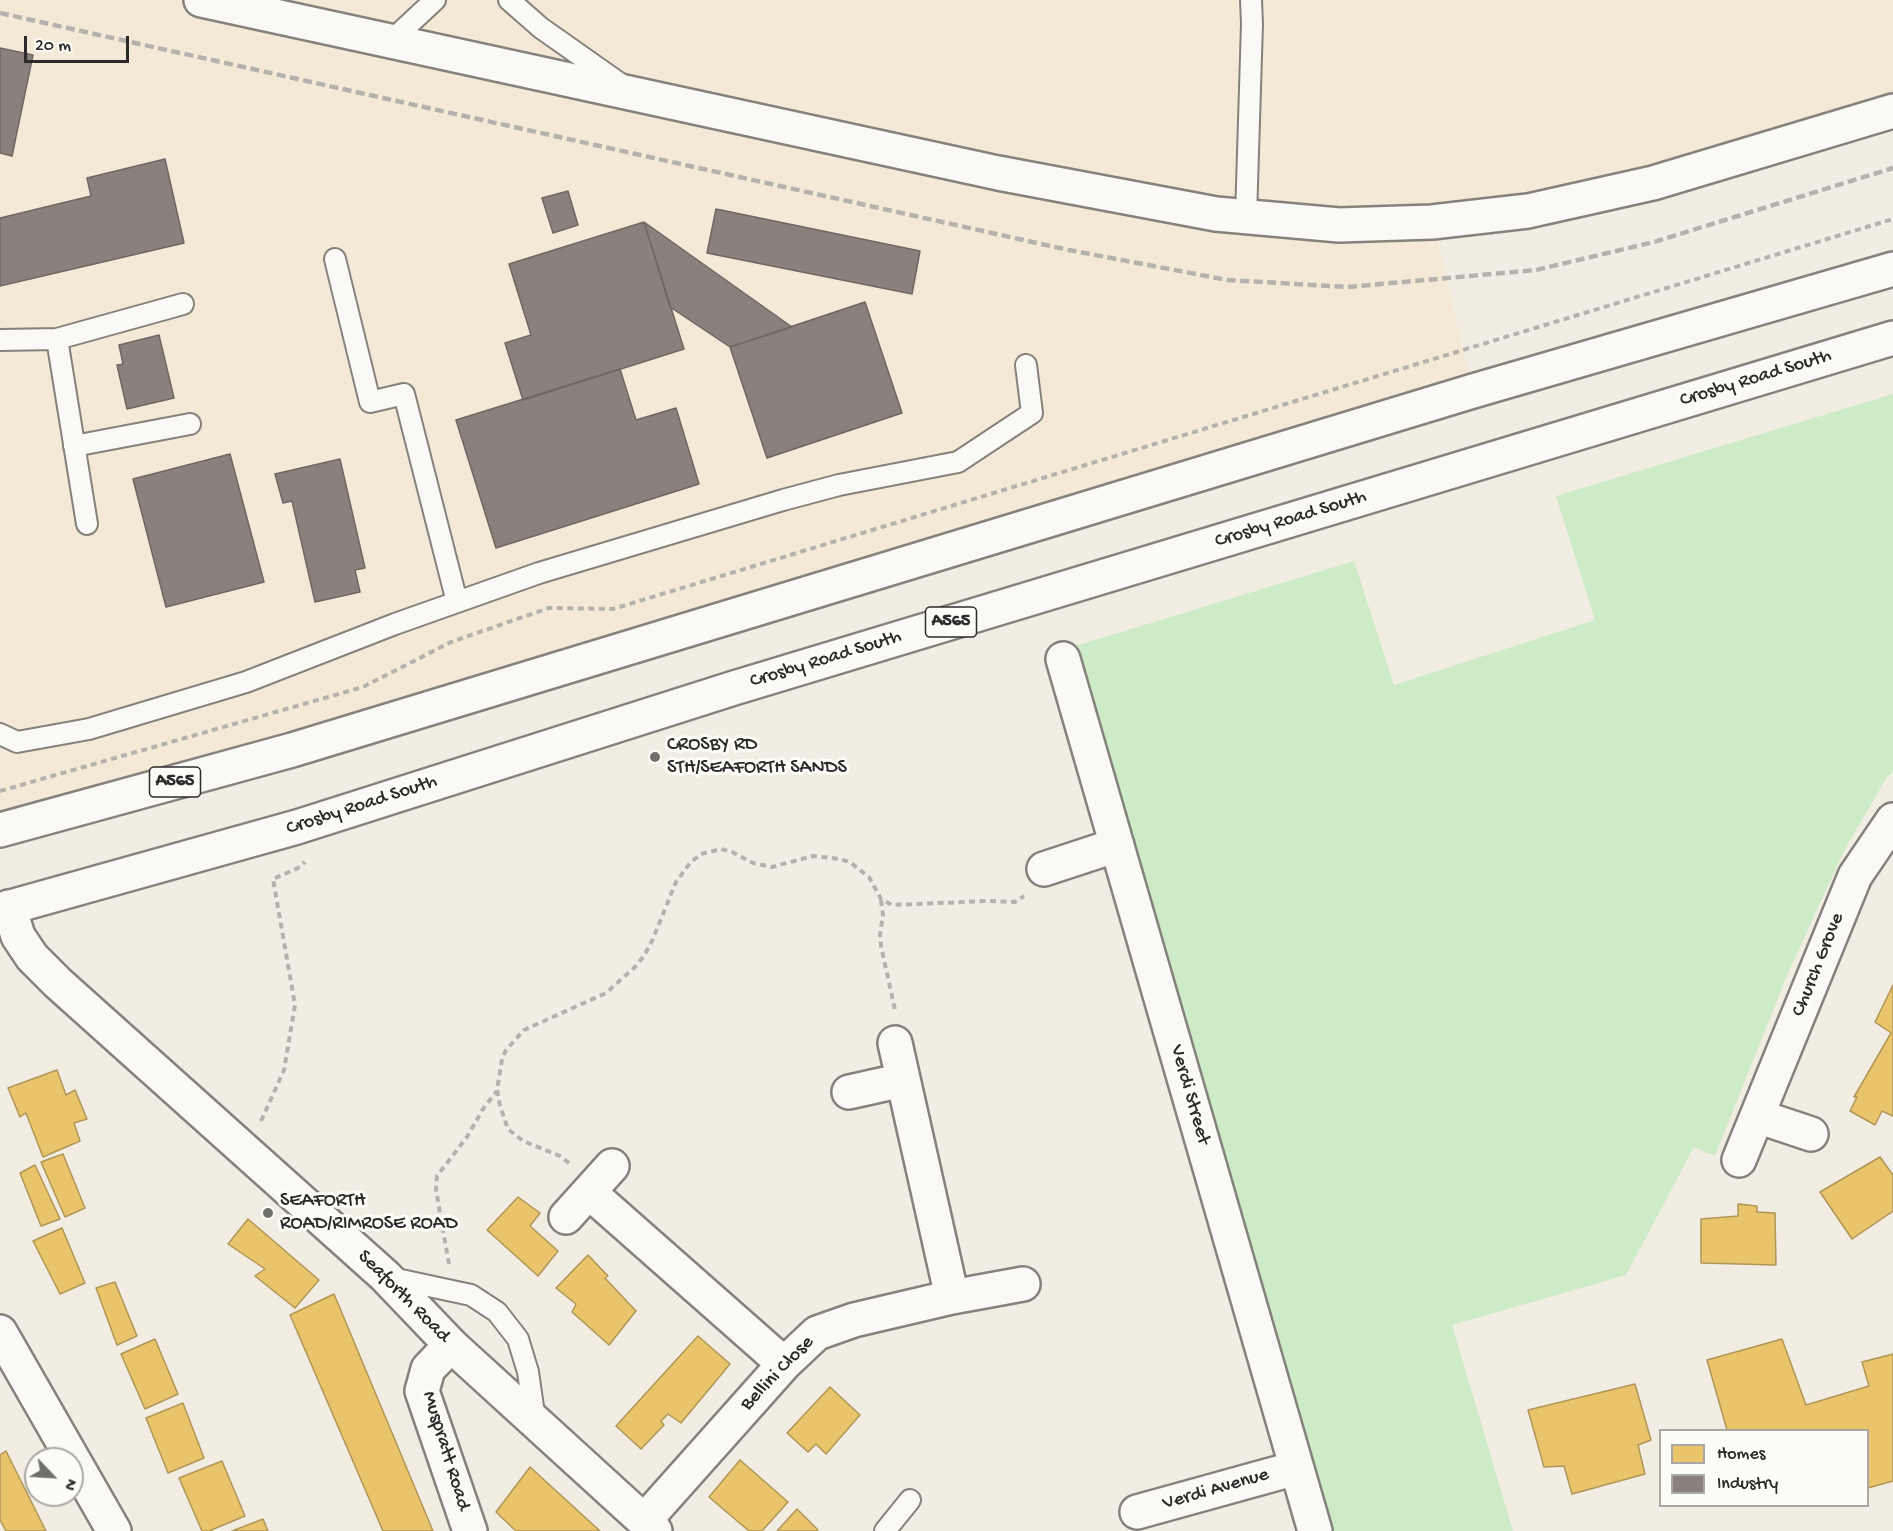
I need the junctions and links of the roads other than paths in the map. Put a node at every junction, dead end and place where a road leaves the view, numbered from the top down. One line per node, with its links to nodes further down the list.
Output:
1 (201, 0): 5 (main road)
2 (435, 0): 5 (lane)
3 (509, 0): 6 (lane)
4 (1251, 0): 8 (lane)
5 (392, 40): 6 (main road)
6 (632, 93): 8 (main road)
7 (1893, 111): 8 (main road)
8 (1246, 217)
9 (336, 259): 19 (lane)
10 (1893, 269): 23 (main road, A565)
11 (183, 304): 13 (lane)
12 (1893, 338): 26 (main road, Crosby Road South / A565)
13 (57, 339): 14 (lane); 17 (lane)
14 (0, 340)
15 (1026, 365): 19 (lane)
16 (190, 424): 17 (lane)
17 (75, 446): 18 (lane)
18 (87, 524)
19 (457, 602): 21 (lane)
20 (1064, 659): 24 (main road, Verdi Street)
21 (0, 734)
22 (1893, 820): 30 (main road, Church Grove)
23 (0, 830)
24 (1117, 845): 25 (main road); 43 (main road, Verdi Street)
25 (1044, 868)
26 (4, 909): 36 (main road, Seaforth Road)
27 (895, 1043): 28 (main road)
28 (903, 1080): 29 (main road); 38 (main road)
29 (849, 1092)
30 (1757, 1116): 31 (main road); 32 (main road, Church Grove)
31 (1811, 1134)
32 (1739, 1160)
33 (612, 1166): 34 (main road)
34 (589, 1192): 35 (main road); 41 (main road)
35 (566, 1216)
36 (385, 1276): 40 (main road, Seaforth Road); 42 (lane)
37 (1023, 1284): 38 (main road, Bellini Close)
38 (952, 1297): 41 (main road, Bellini Close)
39 (0, 1332): 47 (main road)
40 (451, 1345): 42 (main road, Seaforth Road); 48 (main road, Muspratt Road)
41 (784, 1364): 46 (main road, Bellini Close)
42 (536, 1421): 46 (main road, Seaforth Road)
43 (1296, 1468): 45 (main road, Verdi Avenue); 50 (main road, Verdi Street)
44 (910, 1500): 49 (lane)
45 (1137, 1512)
46 (650, 1526)
47 (114, 1531)
48 (471, 1531)
49 (885, 1531)
50 (1315, 1531)

